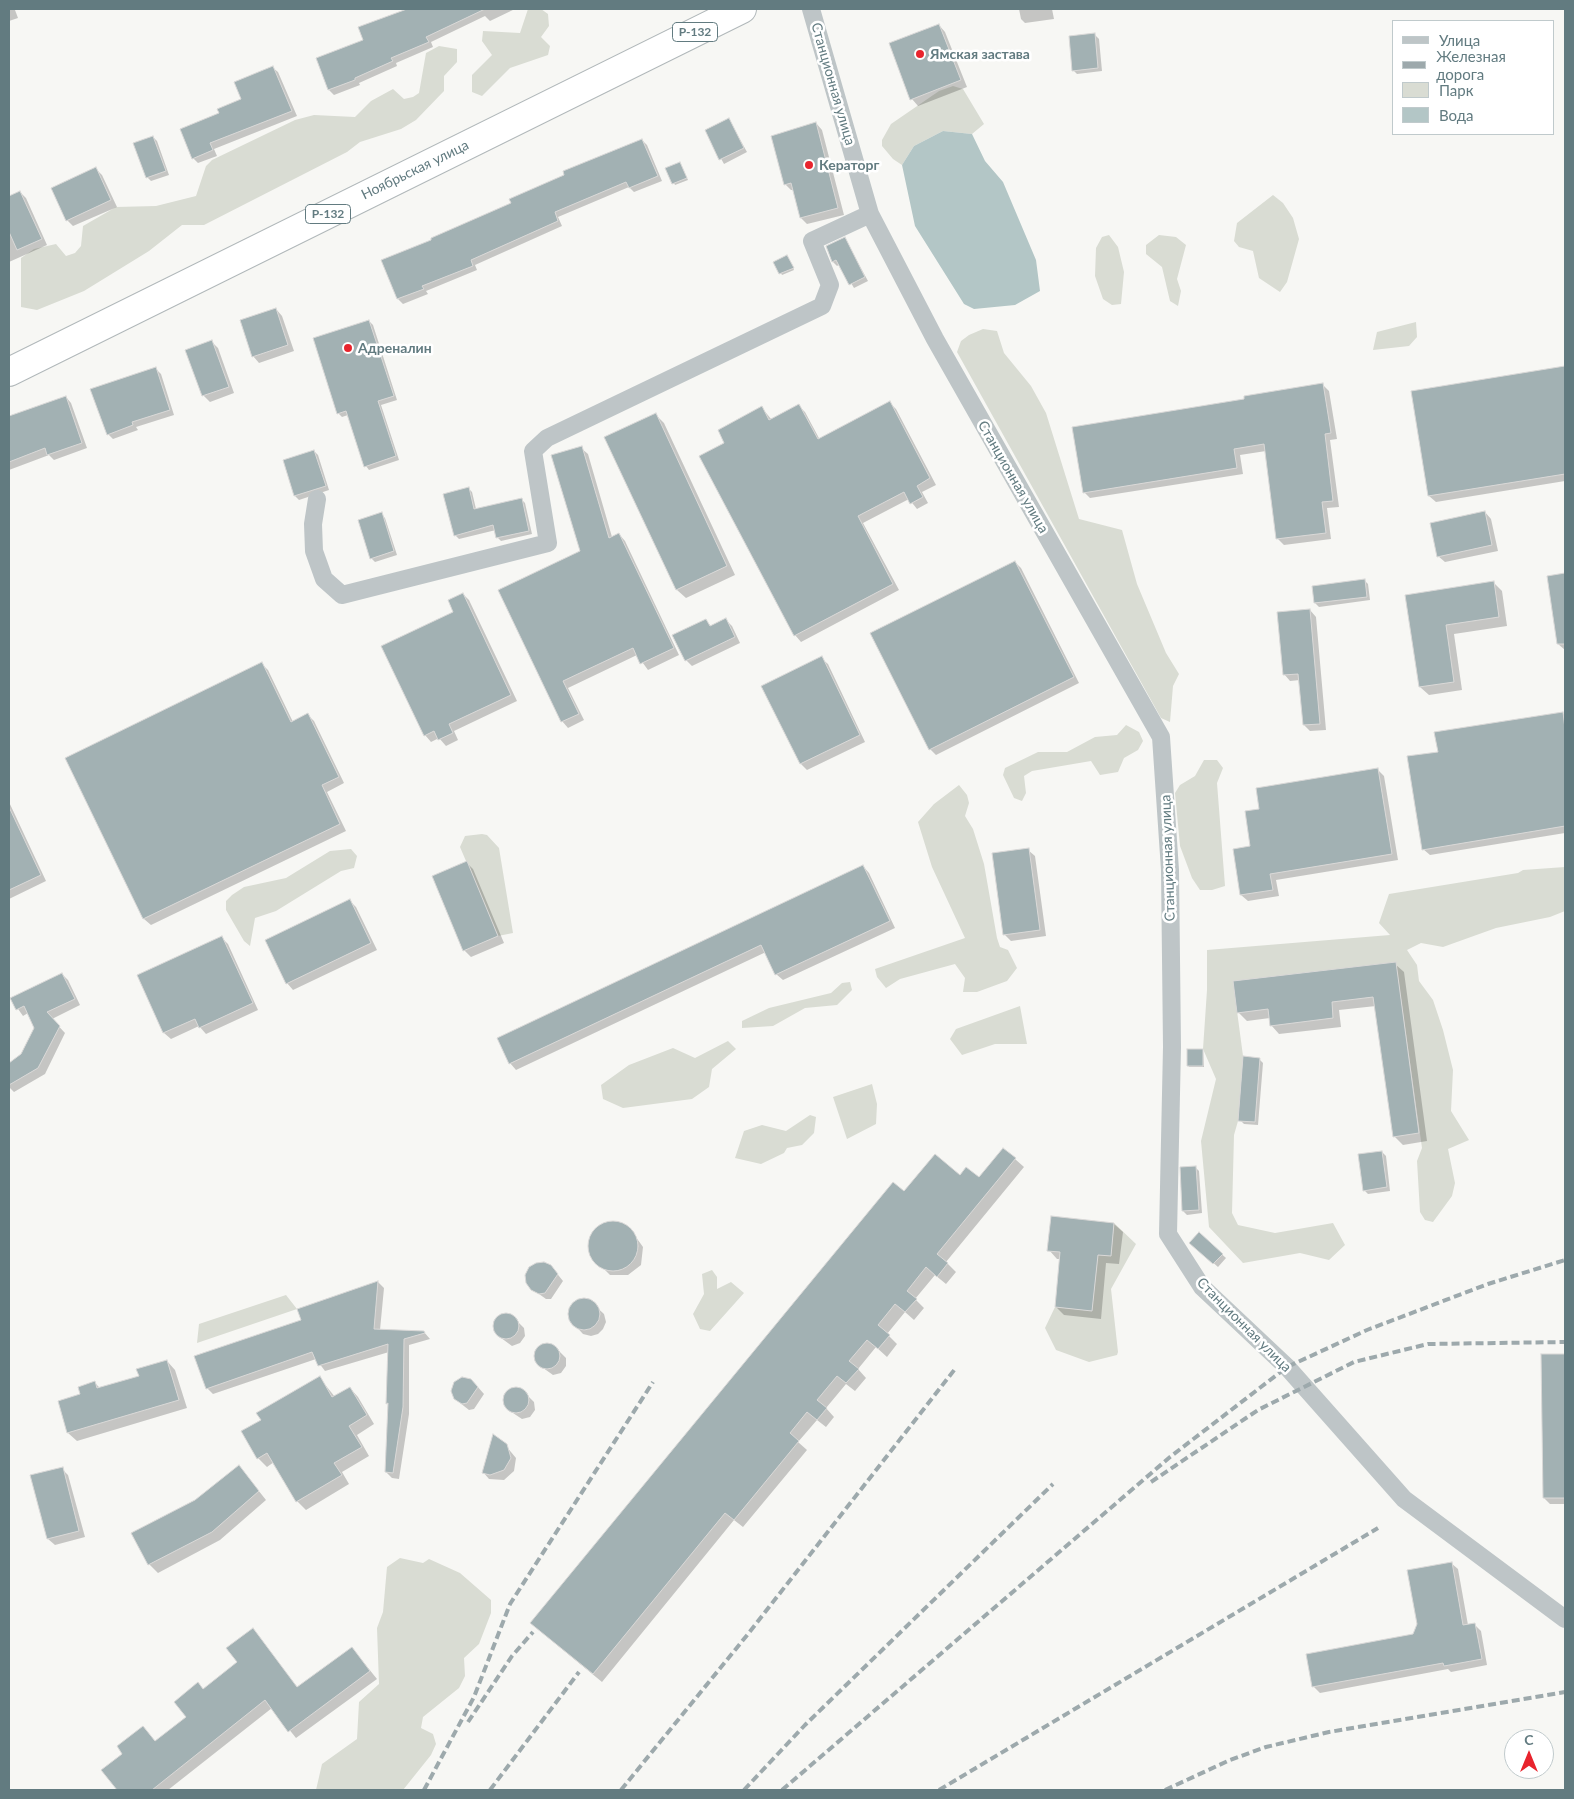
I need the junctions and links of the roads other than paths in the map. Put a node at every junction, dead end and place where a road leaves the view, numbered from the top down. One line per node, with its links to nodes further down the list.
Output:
1 (742, 9): 4 (highway, Ноябрьская улица / Р-132)
2 (812, 9): 3 (street, Станционная улица)
3 (870, 214): 5 (street); 6 (street, Станционная улица)
4 (9, 372)
5 (317, 499)
6 (1565, 1619)

